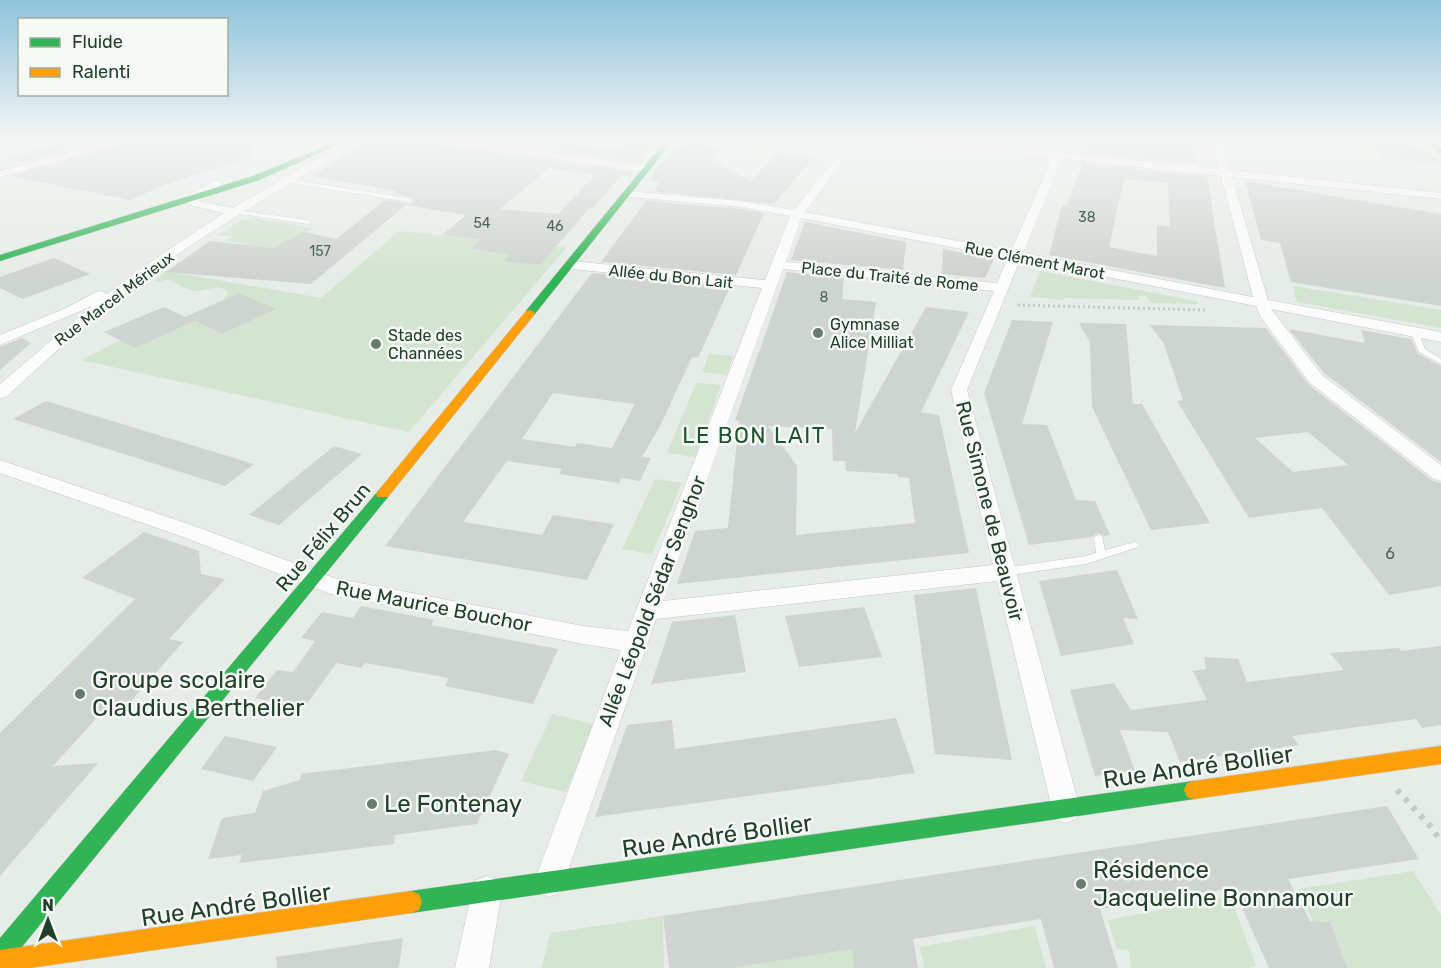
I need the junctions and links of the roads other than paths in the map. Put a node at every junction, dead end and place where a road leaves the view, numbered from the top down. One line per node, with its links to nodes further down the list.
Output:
1 (213, 184): 18 (street)
2 (215, 184): 13 (street)
3 (232, 184): 13 (street)
4 (282, 184): 15 (street, Rue Marcel Mérieux)
5 (307, 184): 14 (lane)
6 (635, 184): 11 (street, Rue Félix Brun)
7 (821, 184): 16 (street, Allée Léopold Sédar Senghor)
8 (1046, 184): 19 (street, Rue Simone de Beauvoir)
9 (1229, 184): 25 (street)
10 (1339, 184): 12 (street)
11 (628, 194): 16 (street, Rue Clément Marot); 21 (street, Rue Félix Brun)
12 (1441, 195)
13 (191, 198): 15 (street); 18 (street)
14 (409, 200)
15 (236, 212): 17 (lane); 22 (street, Rue Marcel Mérieux)
16 (797, 214): 19 (street, Rue Clément Marot); 23 (street, Allée Léopold Sédar Senghor)
17 (308, 222)
18 (103, 224): 20 (street)
19 (1016, 256): 24 (street, Rue Simone de Beauvoir); 25 (street, Rue Clément Marot)
20 (0, 258)
21 (572, 265): 23 (street, Allée du Bon Lait); 38 (street, Rue Félix Brun)
22 (144, 273): 27 (street, Rue Marcel Mérieux); 29 (street)
23 (775, 275): 24 (street, Place du Traité de Rome); 39 (street, Allée Léopold Sédar Senghor)
24 (1002, 288): 37 (street, Rue Simone de Beauvoir)
25 (1264, 303): 26 (street, Rue Clément Marot); 33 (street)
26 (1414, 331): 28 (street, Rue Clément Marot); 30 (lane)
27 (62, 337): 29 (street); 31 (street, Rue Marcel Mérieux)
28 (1441, 337)
29 (7, 338)
30 (1441, 362)
31 (0, 393)
32 (0, 466): 38 (street, Rue Maurice Bouchor)
33 (1441, 475)
34 (1099, 538): 36 (lane)
35 (1135, 545): 36 (lane)
36 (1101, 555): 37 (lane)
37 (1005, 572): 39 (street); 42 (street, Rue Simone de Beauvoir)
38 (313, 580): 40 (street, Rue Maurice Bouchor); 45 (street, Rue Félix Brun)
39 (650, 611): 40 (street, Allée Léopold Sédar Senghor)
40 (636, 642): 43 (street, Allée Léopold Sédar Senghor)
41 (1441, 755): 42 (street, Rue André Bollier)
42 (1066, 809): 43 (street, Rue André Bollier)
43 (549, 882): 44 (street, Rue André Bollier)
44 (487, 891): 46 (street, Rue André Bollier); 47 (street)
45 (0, 956)
46 (0, 961)
47 (472, 968)

